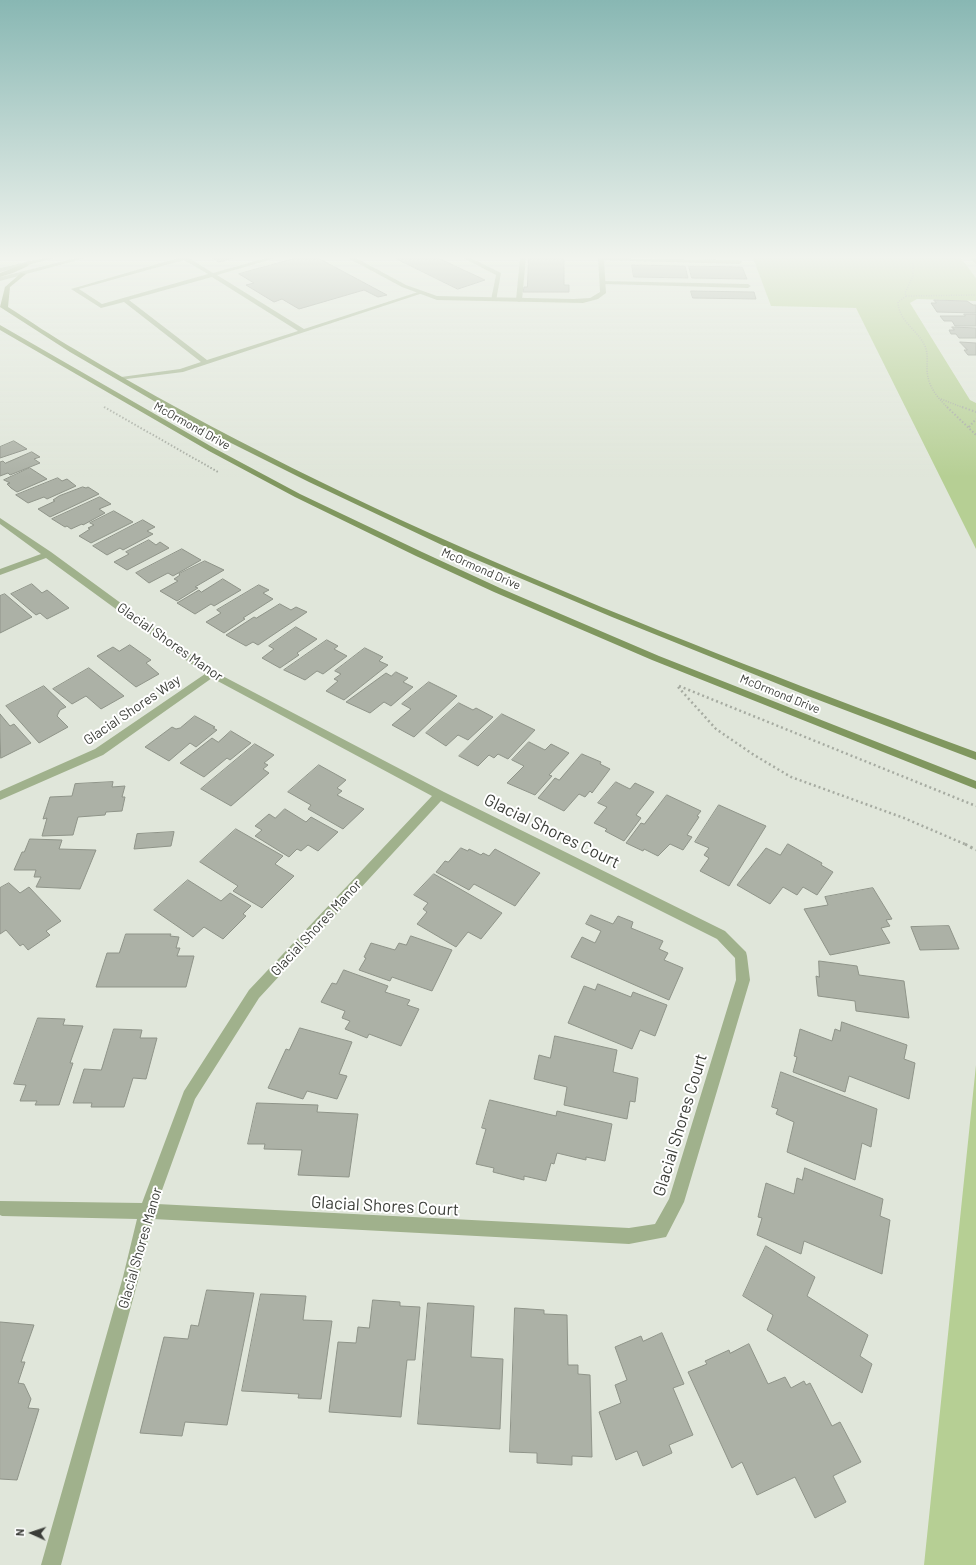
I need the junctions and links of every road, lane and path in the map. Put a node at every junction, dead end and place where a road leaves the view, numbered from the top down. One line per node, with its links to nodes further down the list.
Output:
1 (7, 331): 19 (main road, McOrmond Drive)
2 (41, 331): 7 (main road, McOrmond Drive)
3 (165, 331): 6 (street)
4 (303, 331): 6 (street)
5 (912, 331): 8 (path)
6 (206, 363): 7 (street)
7 (121, 379): 18 (main road, McOrmond Drive)
8 (939, 398): 9 (path); 11 (path)
9 (976, 412)
10 (976, 419): 11 (path)
11 (969, 427): 12 (path)
12 (976, 435)
13 (0, 520): 14 (street, Glacial Shores Manor)
14 (48, 554): 15 (street); 16 (street, Glacial Shores Manor)
15 (0, 572)
16 (212, 674): 20 (street, Glacial Shores Manor); 21 (street, Glacial Shores Way)
17 (676, 685): 22 (path)
18 (976, 756)
19 (976, 785)
20 (440, 795): 24 (street, Glacial Shores Manor); 24 (street, Glacial Shores Court)
21 (0, 796)
22 (976, 850)
23 (2, 1208): 24 (street)
24 (147, 1211): 25 (street, Glacial Shores Manor)
25 (51, 1565)

